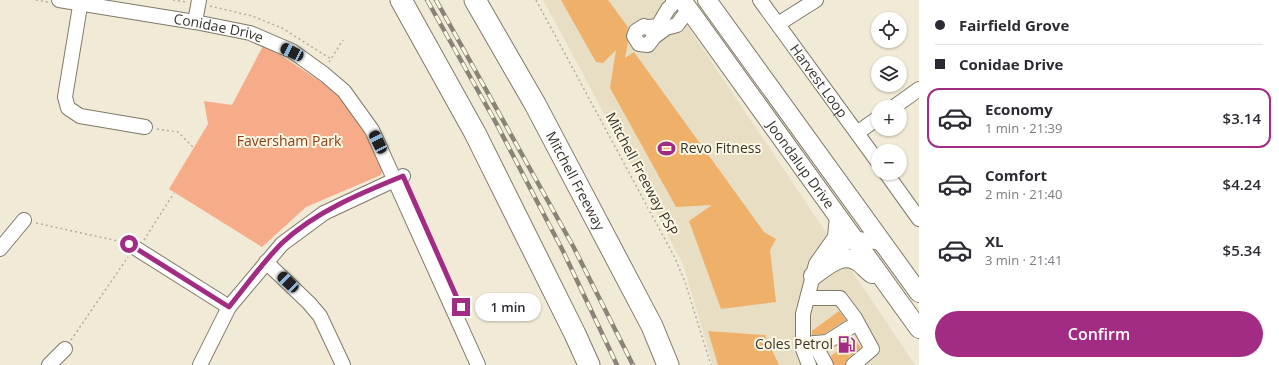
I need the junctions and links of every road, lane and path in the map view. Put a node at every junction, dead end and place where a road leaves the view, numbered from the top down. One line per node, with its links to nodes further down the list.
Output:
1 (36, 0): 10 (path)
2 (118, 0): 13 (street, Conidae Drive)
3 (401, 0): 49 (highway)
4 (475, 0): 50 (highway, Mitchell Freeway)
5 (536, 0): 51 (path, Mitchell Freeway PSP)
6 (673, 0): 12 (street)
7 (707, 0): 31 (main road, Joondalup Drive)
8 (760, 0): 14 (street, Harvest Loop)
9 (816, 0): 14 (street)
10 (55, 1): 11 (street, Conidae Drive)
11 (81, 2): 13 (street, Conidae Drive); 20 (street)
12 (687, 3): 27 (main road, Joondalup Drive)
13 (197, 11): 16 (street, Conidae Drive); 24 (street, Conidae Drive)
14 (778, 24): 21 (street, Harvest Loop)
15 (343, 40): 16 (path)
16 (326, 65): 24 (street, Conidae Drive)
17 (919, 89): 18 (street)
18 (904, 100)
19 (871, 123): 21 (street)
20 (145, 127): 22 (path)
21 (857, 133): 23 (street, Harvest Loop)
22 (193, 147)
23 (871, 152)
24 (399, 178): 34 (street); 47 (street, Conidae Drive); 48 (street, Conidae Drive)
25 (891, 180): 28 (street)
26 (174, 193): 32 (path)
27 (837, 216): 30 (main road, Joondalup Drive); 35 (street)
28 (919, 219)
29 (24, 220): 32 (path); 33 (street)
30 (853, 238): 31 (street); 35 (street); 36 (main road, Joondalup Drive)
31 (881, 243): 37 (main road, Joondalup Drive)
32 (134, 247): 39 (street); 43 (path)
33 (0, 249)
34 (266, 262): 39 (street); 46 (street)
35 (815, 270): 36 (main road); 38 (street)
36 (889, 287): 41 (main road, Joondalup Drive)
37 (919, 293)
38 (808, 298): 40 (street); 42 (street)
39 (229, 307): 45 (street)
40 (857, 323): 42 (street); 54 (street)
41 (919, 329)
42 (808, 346): 52 (street); 53 (street)
43 (65, 349): 44 (street)
44 (49, 365)
45 (200, 365)
46 (343, 365)
47 (478, 365)
48 (487, 365)
49 (589, 365)
50 (668, 365)
51 (711, 365)
52 (809, 365)
53 (826, 365)
54 (853, 365)

